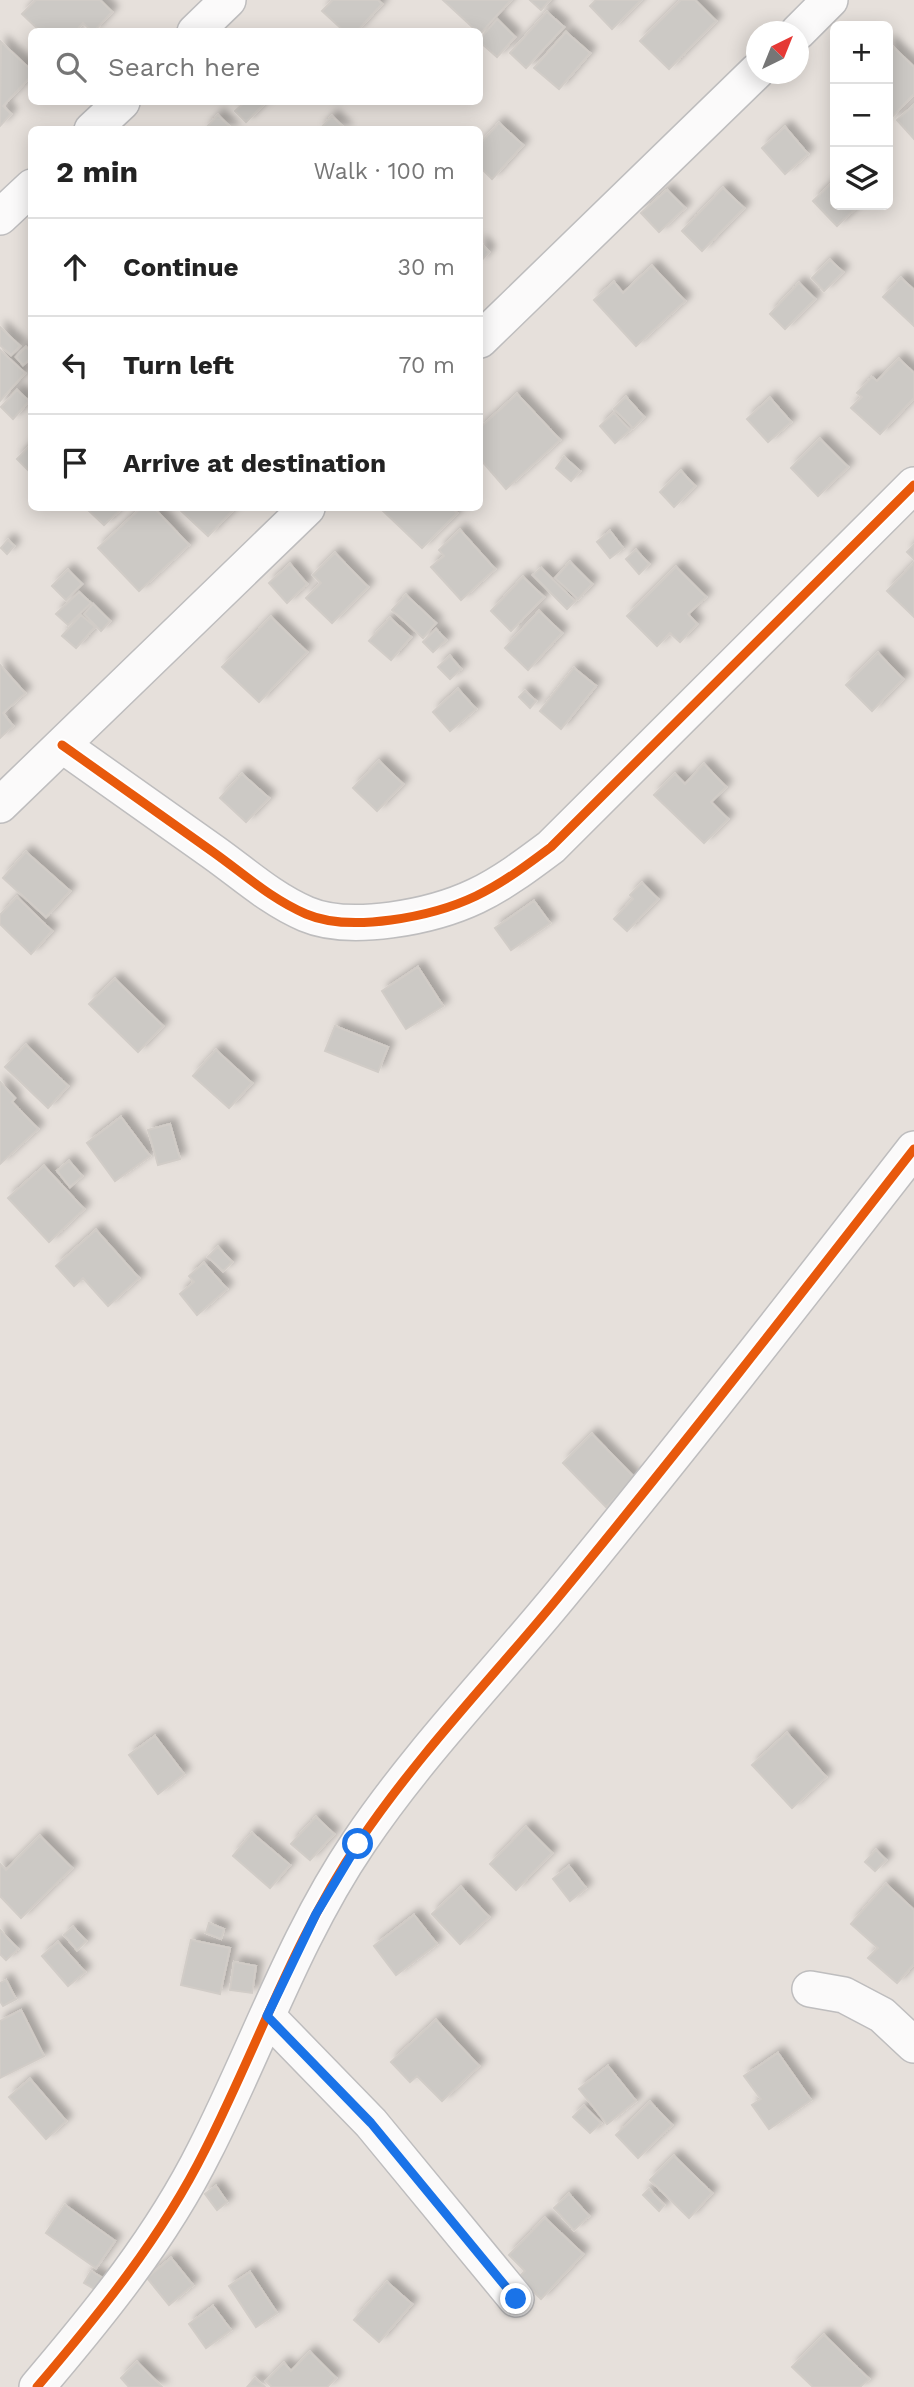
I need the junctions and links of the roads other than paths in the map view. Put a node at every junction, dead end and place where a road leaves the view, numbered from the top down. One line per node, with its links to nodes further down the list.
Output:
1 (228, 0): 4 (street)
2 (830, 0): 3 (street)
3 (809, 21)
4 (199, 28)
5 (746, 82): 10 (street)
6 (119, 105): 7 (street)
7 (96, 126)
8 (28, 191): 9 (street)
9 (0, 217)
10 (483, 337)
11 (914, 485): 13 (street)
12 (304, 511): 13 (street)
13 (62, 745): 14 (street)
14 (0, 805)
15 (914, 1149): 17 (street)
16 (810, 1989): 18 (street)
17 (267, 2016): 19 (street); 20 (street)
18 (914, 2045)
19 (516, 2299)
20 (37, 2387)

